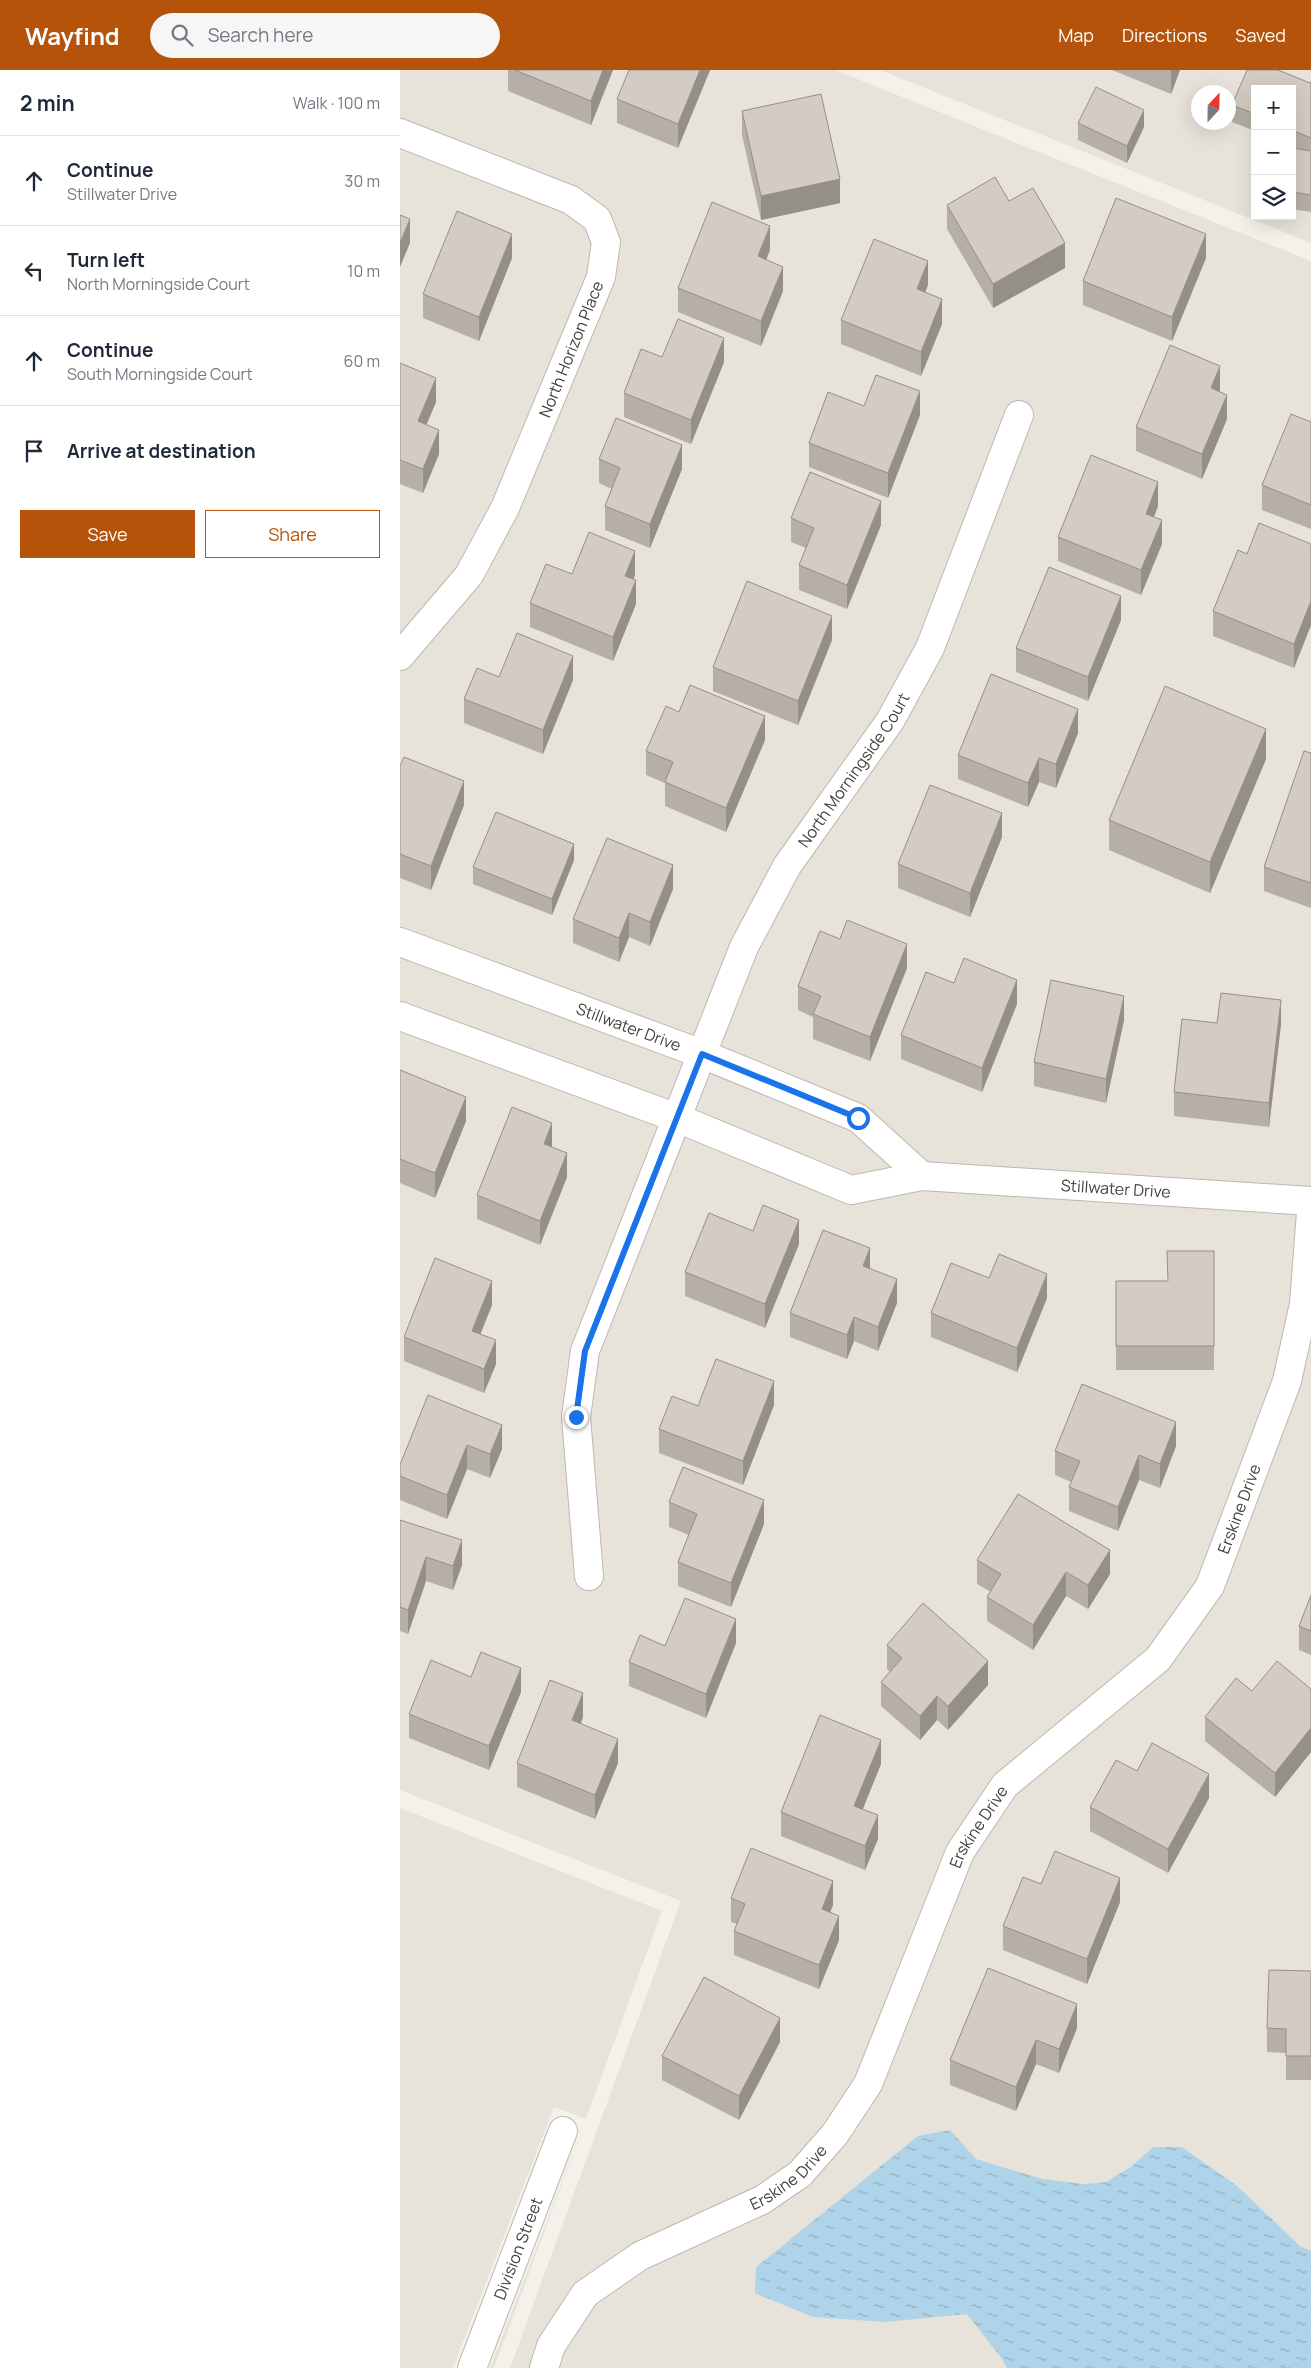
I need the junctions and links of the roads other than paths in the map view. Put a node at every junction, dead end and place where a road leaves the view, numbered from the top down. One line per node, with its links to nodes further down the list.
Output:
1 (400, 132): 3 (street, North Horizon Place)
2 (1019, 415): 6 (street, North Morningside Court)
3 (400, 656)
4 (400, 942): 6 (street, Stillwater Drive)
5 (400, 1016): 7 (street, Stillwater Drive)
6 (702, 1054): 7 (street, North Morningside Court); 8 (street, Stillwater Drive)
7 (677, 1118): 8 (street, Stillwater Drive); 11 (street, North Morningside Court)
8 (922, 1176): 9 (street, Stillwater Drive)
9 (1311, 1201)
10 (1311, 1212): 14 (street, Erskine Drive)
11 (589, 1576)
12 (563, 2131): 13 (street, Division Street)
13 (472, 2368)
14 (544, 2368)

